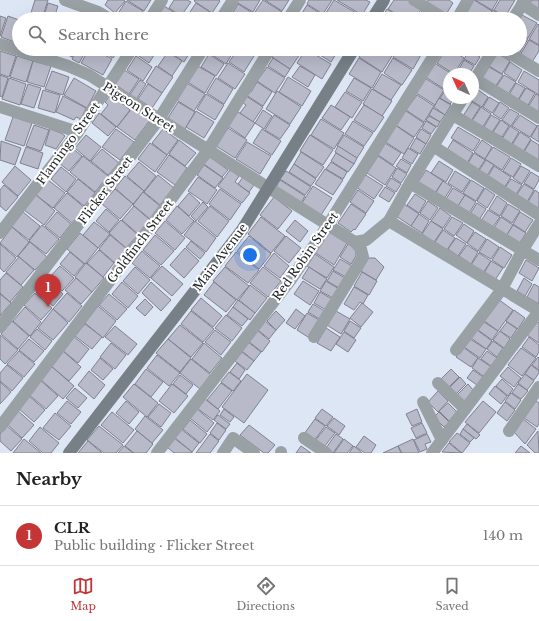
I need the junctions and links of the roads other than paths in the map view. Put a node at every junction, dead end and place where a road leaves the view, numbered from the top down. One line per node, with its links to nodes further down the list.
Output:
1 (66, 0): 9 (street)
2 (162, 0): 10 (street)
3 (233, 0): 11 (street)
4 (300, 0): 12 (street)
5 (384, 0): 13 (street)
6 (414, 0): 14 (street)
7 (468, 0): 15 (street)
8 (524, 2): 16 (street); 17 (street)
9 (98, 12)
10 (154, 12)
11 (225, 12)
12 (292, 12)
13 (376, 12)
14 (434, 12)
15 (461, 12)
16 (518, 12)
17 (539, 16)
18 (0, 44): 19 (street, Pigeon Street)
19 (12, 48)
20 (36, 56): 31 (street, Pigeon Street)
21 (128, 56): 31 (street, Flamingo Street)
22 (198, 56): 36 (street, Flicker Street)
23 (266, 56): 39 (street, Goldfinch Street)
24 (350, 56): 42 (street, Main Avenue)
25 (434, 56): 46 (street, Red Robin Street)
26 (490, 56): 29 (street)
27 (514, 56): 28 (street)
28 (539, 71)
29 (479, 73)
30 (479, 84): 35 (street)
31 (108, 87): 36 (street, Pigeon Street); 37 (street, Flamingo Street)
32 (459, 104): 34 (street)
33 (0, 107): 37 (street)
34 (453, 114): 38 (street); 40 (street)
35 (539, 118)
36 (159, 119): 39 (street, Pigeon Street); 53 (street, Flicker Street)
37 (78, 132): 47 (street, Flamingo Street)
38 (433, 146): 41 (street); 43 (street)
39 (208, 150): 42 (street, Pigeon Street); 60 (street, Goldfinch Street)
40 (539, 166)
41 (410, 183): 44 (street); 49 (street)
42 (268, 189): 46 (street, Pigeon Street); 64 (street, Main Avenue)
43 (539, 215)
44 (389, 221): 48 (street); 51 (street)
45 (539, 224): 49 (street)
46 (328, 225): 48 (street, Pigeon Street); 65 (street, Red Robin Street)
47 (0, 233)
48 (355, 242): 54 (street)
49 (522, 251): 50 (street); 51 (street)
50 (539, 260)
51 (502, 289): 52 (street); 55 (street)
52 (539, 311): 59 (street)
53 (0, 327)
54 (314, 337)
55 (456, 350)
56 (438, 382): 59 (street)
57 (539, 387): 61 (street)
58 (423, 402): 63 (street)
59 (465, 409): 63 (street)
60 (0, 427)
61 (509, 431)
62 (304, 438): 68 (street)
63 (442, 440): 69 (street)
64 (68, 453)
65 (157, 453)
66 (223, 453): 67 (street)
67 (254, 453)
68 (326, 453)
69 (432, 453)

